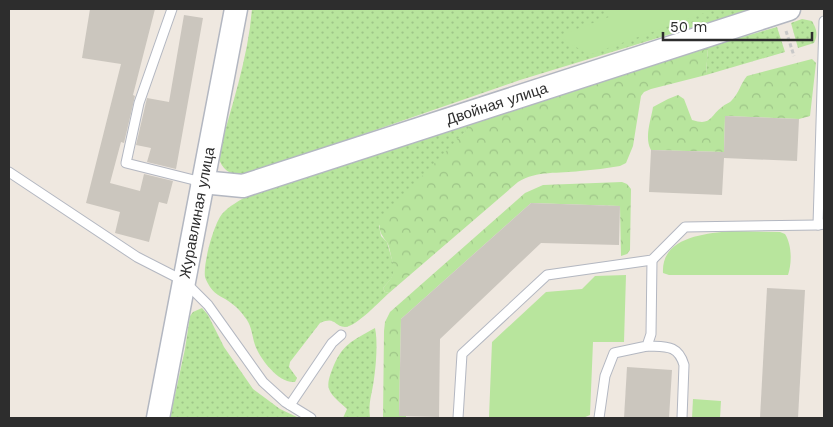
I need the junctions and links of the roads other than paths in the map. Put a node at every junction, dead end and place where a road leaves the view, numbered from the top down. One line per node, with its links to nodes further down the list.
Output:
1 (172, 9): 6 (lane)
2 (235, 9): 6 (street, Журавлиная улица)
3 (789, 9): 6 (street, Двойная улица)
4 (824, 21): 7 (lane)
5 (9, 172): 9 (lane)
6 (202, 182): 9 (street, Журавлиная улица)
7 (821, 224): 8 (lane)
8 (652, 260): 11 (lane); 15 (lane)
9 (184, 280): 12 (lane); 13 (street, Журавлиная улица)
10 (341, 335): 12 (lane)
11 (647, 346): 16 (lane); 17 (lane)
12 (290, 405): 14 (lane)
13 (158, 418)
14 (311, 418)
15 (458, 418)
16 (599, 418)
17 (682, 418)

